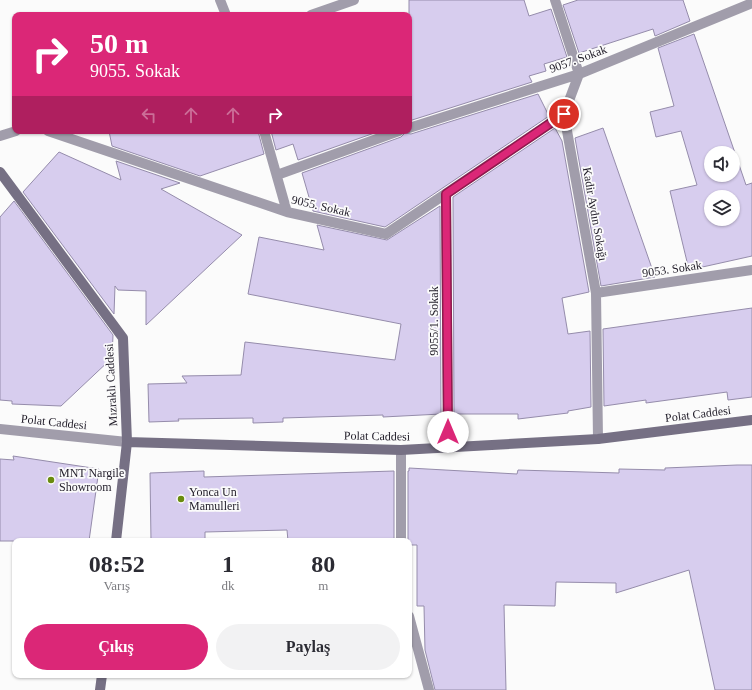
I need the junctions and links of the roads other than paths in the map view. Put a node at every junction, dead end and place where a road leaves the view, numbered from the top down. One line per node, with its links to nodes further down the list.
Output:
1 (220, 0): 5 (street)
2 (354, 0): 6 (street)
3 (555, 0): 7 (street)
4 (752, 3): 7 (street, 9057. Sokak)
5 (225, 12)
6 (320, 12)
7 (579, 74): 8 (street); 9 (street, 9057. Sokak)
8 (564, 114): 17 (street, 9055. Sokak); 20 (street, Kadir Aydın Sokağı)
9 (412, 127)
10 (12, 132): 14 (street)
11 (57, 134): 18 (street, 9055. Sokak)
12 (265, 134): 16 (street)
13 (391, 134): 16 (street)
14 (0, 136)
15 (0, 172): 24 (main road, Mızraklı Caddesi)
16 (277, 175): 18 (street)
17 (446, 194): 18 (street, 9055. Sokak); 25 (street, 9055/1. Sokak)
18 (287, 212)
19 (752, 270): 20 (street, 9053. Sokak)
20 (596, 293): 23 (street, Kadir Aydın Sokağı)
21 (752, 420): 23 (main road, Polat Caddesi)
22 (0, 429): 24 (street, Polat Caddesi)
23 (598, 439): 25 (main road, Polat Caddesi)
24 (127, 442): 26 (main road, Polat Caddesi); 27 (main road, Mızraklı Caddesi)
25 (448, 448): 26 (main road, Polat Caddesi)
26 (401, 450): 28 (street)
27 (116, 538)
28 (401, 538)
29 (412, 627): 32 (street)
30 (102, 678): 31 (main road)
31 (100, 690)
32 (429, 690)

